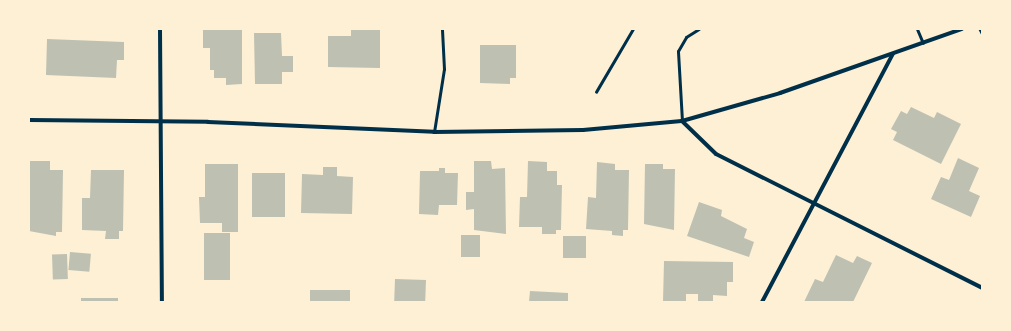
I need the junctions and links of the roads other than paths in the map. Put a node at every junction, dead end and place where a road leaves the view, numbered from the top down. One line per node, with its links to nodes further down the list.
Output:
1 (160, 29): 10 (street)
2 (442, 29): 11 (lane)
3 (699, 29): 9 (lane)
4 (917, 29): 6 (lane)
5 (962, 29): 6 (street)
6 (923, 43): 7 (street)
7 (893, 54): 9 (street); 12 (street)
8 (29, 120): 10 (street)
9 (682, 121): 11 (street); 12 (street)
10 (161, 122): 11 (street); 14 (street)
11 (434, 132)
12 (815, 202): 13 (street); 15 (street)
13 (982, 288)
14 (162, 302)
15 (762, 302)

